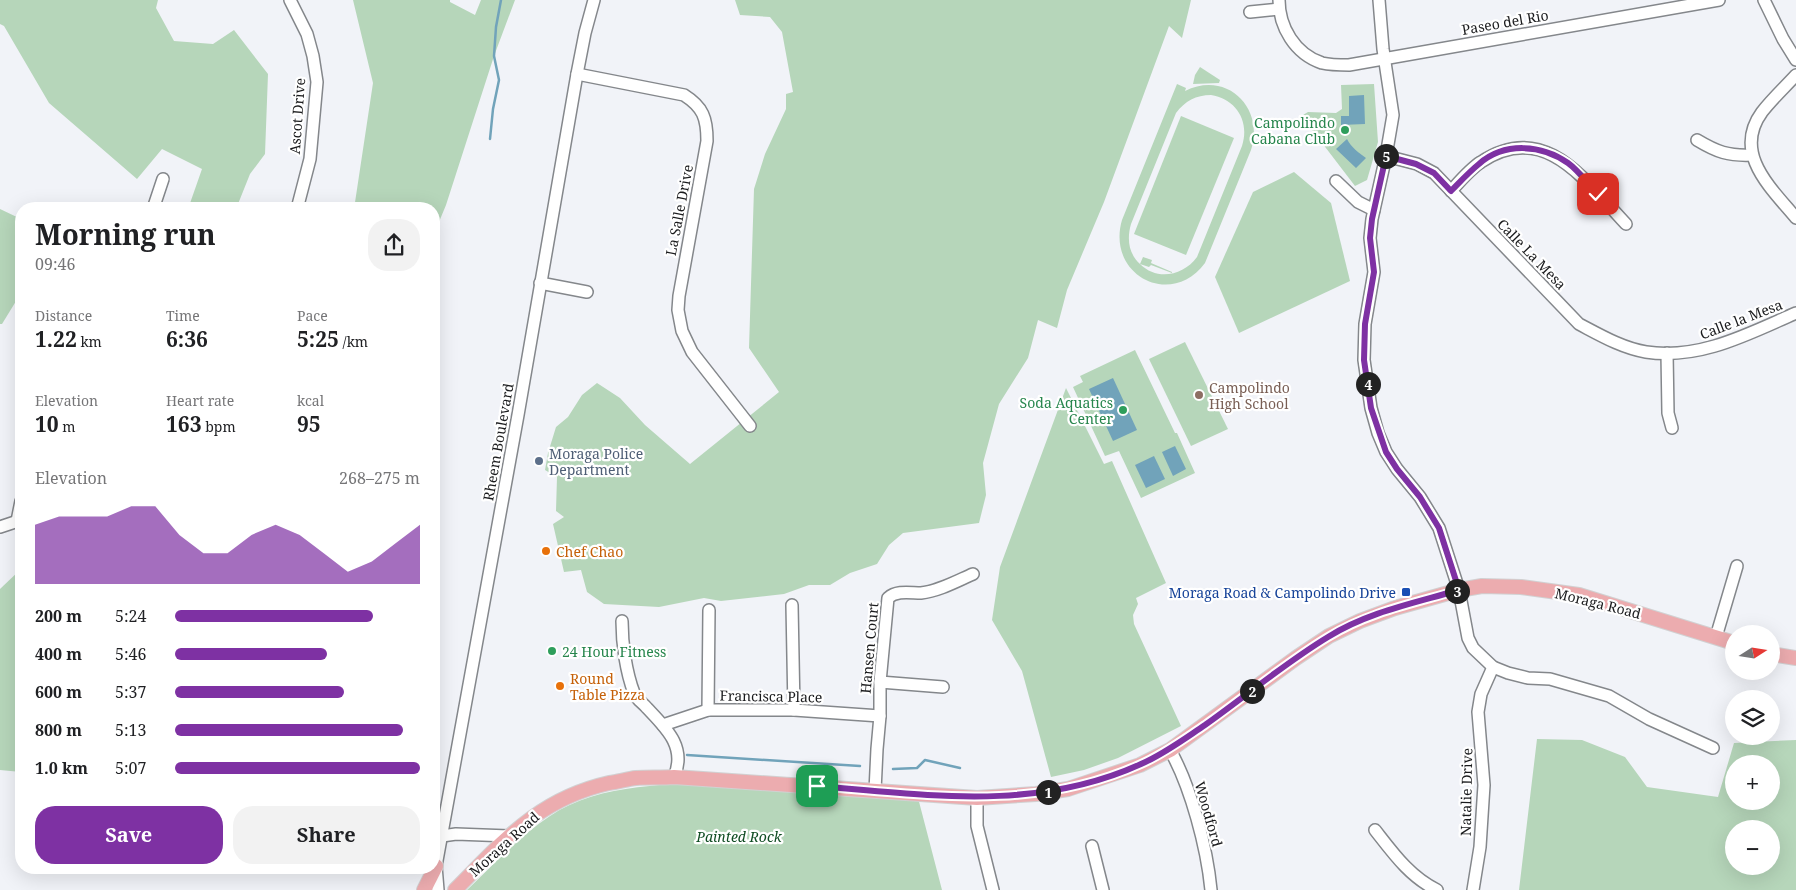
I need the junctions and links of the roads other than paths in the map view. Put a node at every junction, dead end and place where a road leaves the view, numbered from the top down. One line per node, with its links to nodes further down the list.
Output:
1 (290, 0): 19 (street, Ascot Drive)
2 (594, 0): 10 (street, Rheem Boulevard)
3 (1379, 0): 8 (street)
4 (1720, 0): 8 (street, Paseo del Rio)
5 (1764, 0): 9 (street)
6 (1279, 5): 7 (street); 8 (street, Paseo del Rio)
7 (1250, 12)
8 (1385, 58): 13 (street)
9 (1796, 60)
10 (577, 74): 23 (street, Rheem Boulevard); 27 (street, La Salle Drive)
11 (1796, 75): 14 (street)
12 (1697, 140): 14 (street)
13 (1386, 156): 17 (street, Calle La Mesa); 20 (street)
14 (1752, 156): 21 (street)
15 (163, 179): 18 (street)
16 (1336, 182): 20 (street)
17 (1451, 191): 22 (street); 26 (street, Calle La Mesa)
18 (155, 202)
19 (299, 202)
20 (1374, 210): 33 (street)
21 (1796, 218)
22 (1626, 224)
23 (540, 283): 24 (street); 55 (street, Rheem Boulevard)
24 (586, 292)
25 (1796, 313): 26 (street, Calle la Mesa)
26 (1667, 353): 28 (street)
27 (750, 426)
28 (1672, 428)
29 (15, 521): 30 (street)
30 (0, 527)
31 (1738, 566): 37 (street)
32 (973, 574): 42 (street, Hansen Court)
33 (1459, 590): 37 (main road, Moraga Road); 41 (street); 49 (main road, Moraga Road)
34 (792, 605): 45 (street)
35 (709, 610): 44 (street)
36 (622, 621): 47 (street)
37 (1716, 637): 38 (main road, Moraga Road)
38 (1725, 640)
39 (1780, 655): 40 (main road)
40 (1796, 658)
41 (1493, 667): 48 (street); 69 (street, Natalie Drive)
42 (880, 682): 43 (street); 46 (street, Hansen Court)
43 (943, 687)
44 (708, 710): 45 (street, Francisca Place); 47 (street, Francisca Place)
45 (794, 710): 46 (street, Francisca Place)
46 (880, 716): 52 (street, Hansen Court)
47 (664, 725): 50 (street)
48 (1713, 748)
49 (1170, 750): 53 (main road, Moraga Road); 67 (street, Woodford)
50 (674, 777): 51 (main road, Moraga Road); 56 (main road, Moraga Road)
51 (732, 781): 52 (main road, Moraga Road); 64 (main road, Moraga Road)
52 (875, 790): 53 (main road, Moraga Road)
53 (977, 798): 65 (street)
54 (1375, 830): 68 (street)
55 (442, 836): 56 (street); 57 (street, Rheem Boulevard)
56 (509, 836): 63 (main road, Moraga Road)
57 (440, 846)
58 (1092, 846): 66 (street)
59 (432, 874): 61 (main road)
60 (437, 874): 62 (street, Rheem Boulevard)
61 (424, 890)
62 (438, 890)
63 (455, 890)
64 (468, 890)
65 (993, 890)
66 (1103, 890)
67 (1211, 890)
68 (1438, 890)
69 (1473, 890)

